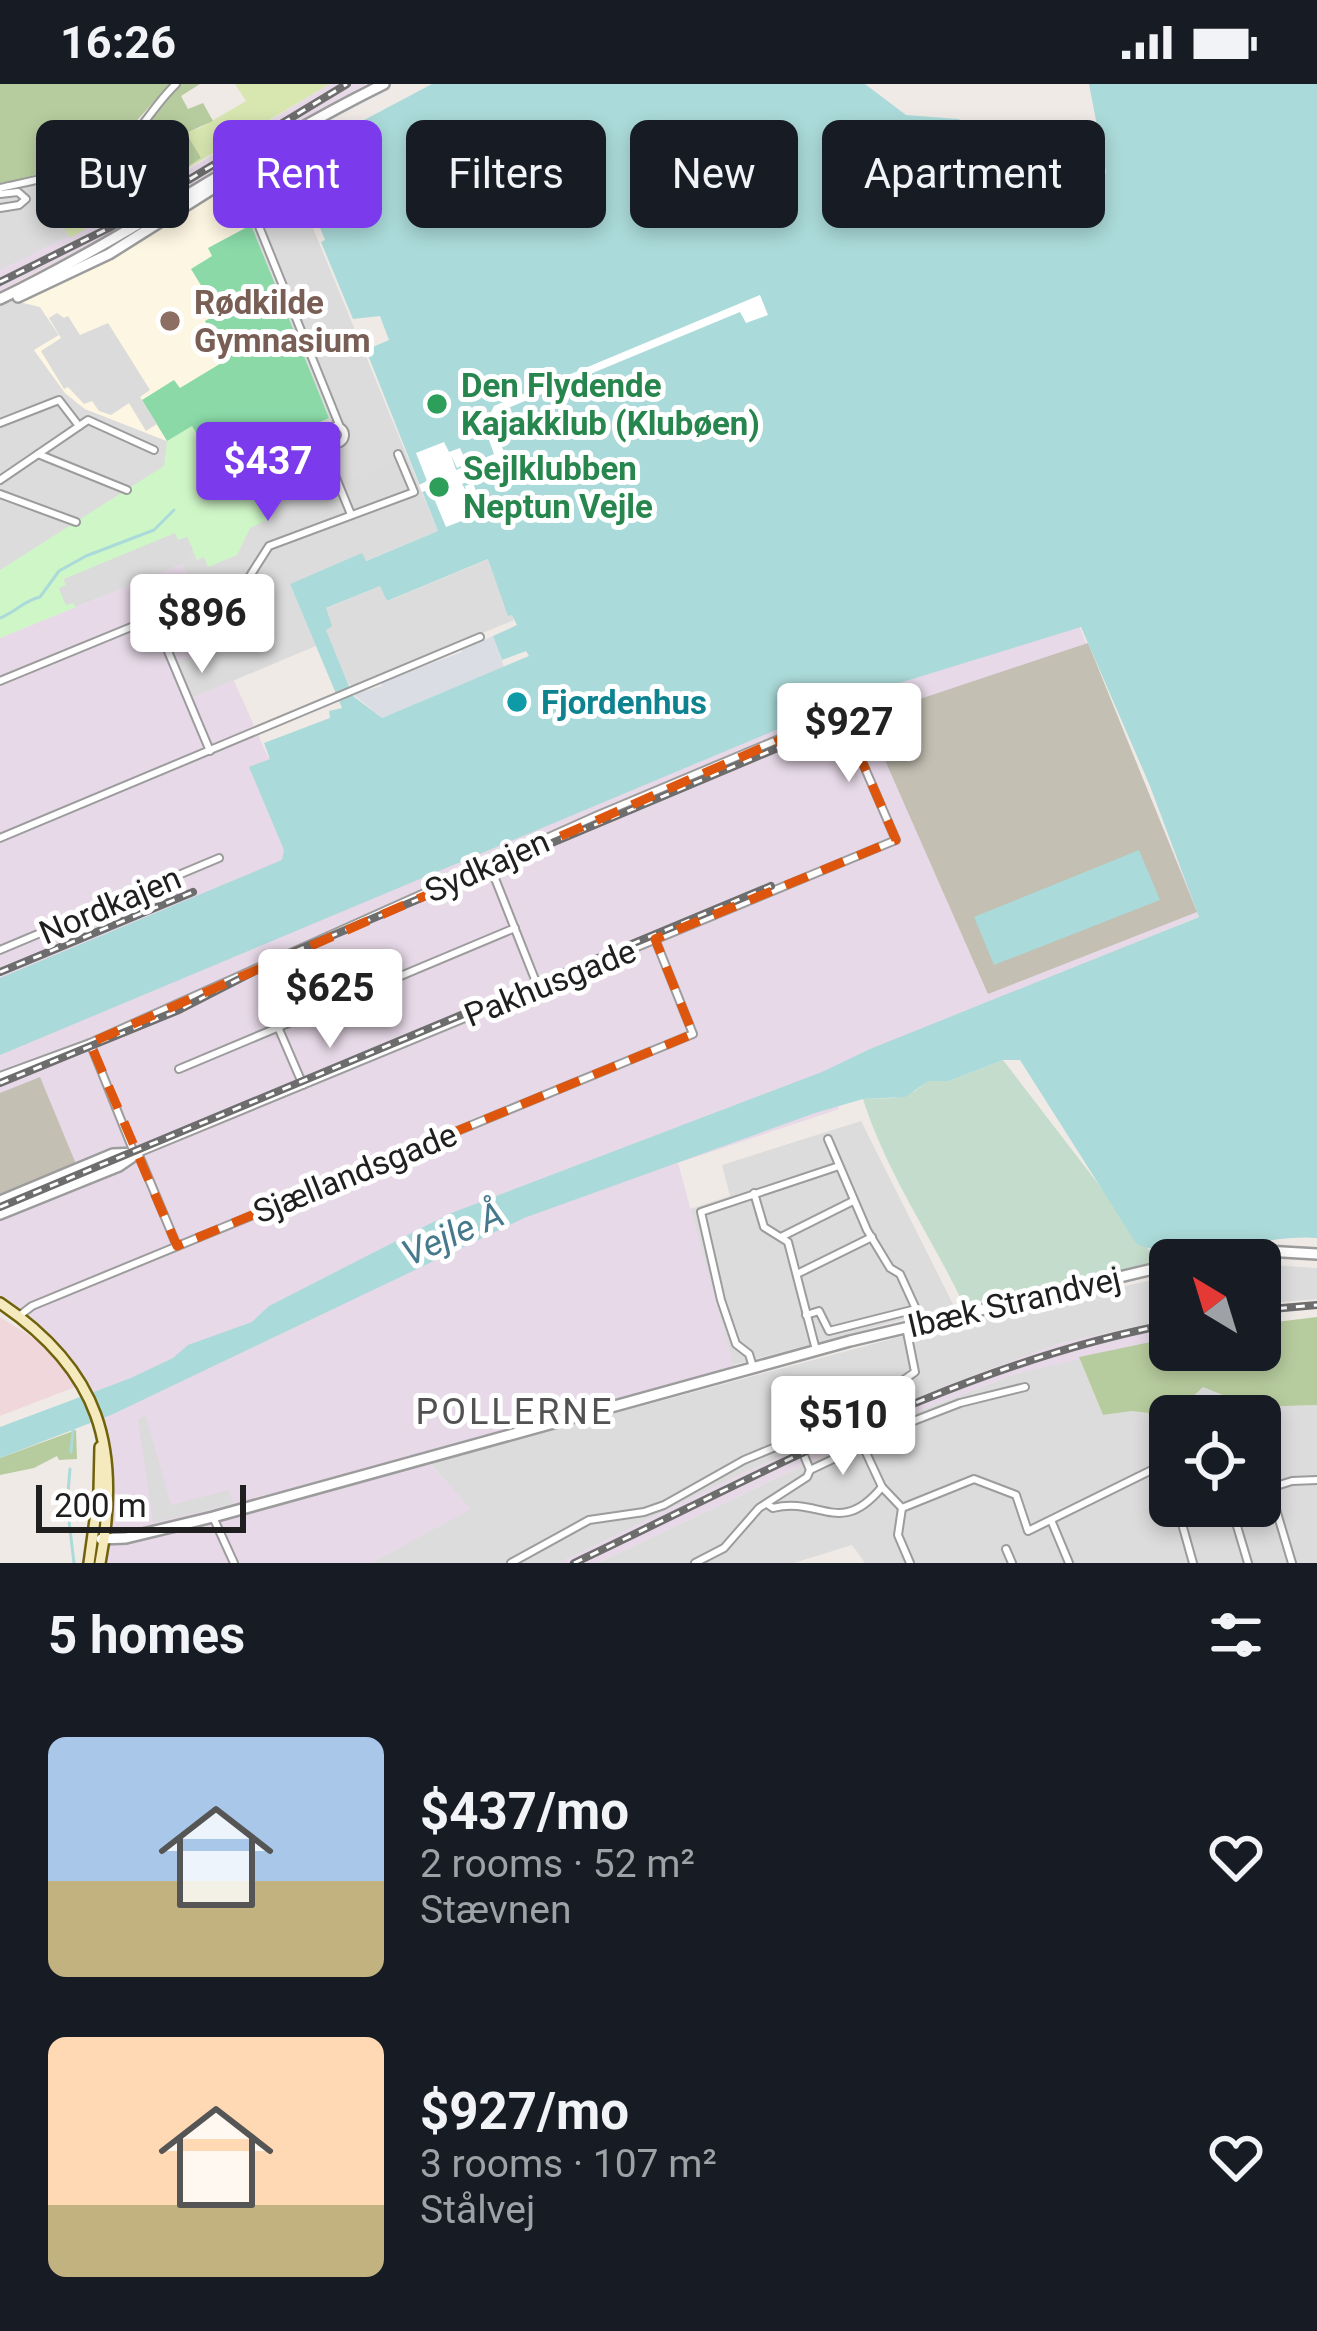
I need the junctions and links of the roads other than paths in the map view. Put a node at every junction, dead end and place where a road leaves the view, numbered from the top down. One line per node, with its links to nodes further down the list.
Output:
1 (176, 84): 5 (street)
2 (384, 84): 3 (street)
3 (316, 120)
4 (213, 184): 8 (street)
5 (0, 191): 6 (street)
6 (0, 208)
7 (260, 228): 18 (street)
8 (0, 301)
9 (0, 409): 10 (street)
10 (4, 422): 11 (street)
11 (79, 426): 12 (street); 13 (street)
12 (154, 450)
13 (38, 454): 15 (street); 16 (street)
14 (398, 454): 18 (street)
15 (0, 480)
16 (127, 490)
17 (0, 494): 19 (street)
18 (350, 514): 20 (street)
19 (76, 522)
20 (154, 618): 22 (street); 23 (street)
21 (480, 637): 23 (street)
22 (0, 681)
23 (215, 750): 26 (street)
24 (598, 815): 25 (street); 27 (street, Sydkajen); 29 (street, Sydkajen)
25 (602, 826)
26 (0, 838)
27 (896, 840): 31 (street, Pakhusgade)
28 (219, 858): 32 (street, Nordkajen)
29 (490, 866): 30 (street); 35 (street, Sydkajen)
30 (515, 928): 33 (street); 34 (street)
31 (655, 939): 33 (street, Pakhusgade); 48 (street, Sjællandsgade)
32 (0, 950)
33 (538, 987): 38 (street, Pakhusgade)
34 (278, 1028): 36 (street); 38 (street)
35 (90, 1043): 37 (street, Sydkajen); 40 (street)
36 (178, 1069)
37 (0, 1076)
38 (303, 1085): 40 (street, Pakhusgade)
39 (828, 1139): 41 (street)
40 (136, 1152): 43 (street, Pakhusgade); 45 (street, Pakhusgade); 48 (street)
41 (839, 1166): 42 (street); 44 (street)
42 (754, 1193): 46 (street); 57 (street)
43 (0, 1201)
44 (853, 1201): 46 (street); 47 (street)
45 (0, 1214)
46 (780, 1237): 52 (street)
47 (872, 1238): 52 (street); 54 (street)
48 (177, 1246): 53 (street, Sjællandsgade)
49 (1281, 1252): 50 (street)
50 (1317, 1254)
51 (1149, 1270): 55 (street, Ibæk Strandvej)
52 (797, 1274): 54 (street)
53 (7, 1311): 73 (main road)
54 (806, 1316): 56 (street)
55 (906, 1327): 56 (street, Ibæk Strandvej); 59 (street)
56 (816, 1350): 57 (street, Ibæk Strandvej)
57 (753, 1367): 68 (street, Ibæk Strandvej)
58 (1025, 1387): 60 (street)
59 (798, 1441): 61 (street); 78 (street)
60 (862, 1444): 61 (street); 65 (street)
61 (810, 1470): 66 (street)
62 (1149, 1471): 69 (street)
63 (1317, 1480): 64 (street)
64 (1281, 1484)
65 (883, 1487): 66 (street); 67 (street)
66 (766, 1503): 79 (street)
67 (902, 1508): 69 (street); 80 (street)
68 (213, 1517): 73 (street, Ibæk Strandvej); 77 (street)
69 (1051, 1520): 82 (street)
70 (1281, 1526): 85 (street)
71 (1183, 1527): 83 (street)
72 (1237, 1527): 84 (street)
73 (98, 1539): 75 (main road); 76 (main road)
74 (1006, 1549): 81 (street)
75 (89, 1563)
76 (100, 1563)
77 (234, 1563)
78 (511, 1563)
79 (694, 1563)
80 (910, 1563)
81 (1012, 1563)
82 (1069, 1563)
83 (1193, 1563)
84 (1248, 1563)
85 (1292, 1563)

